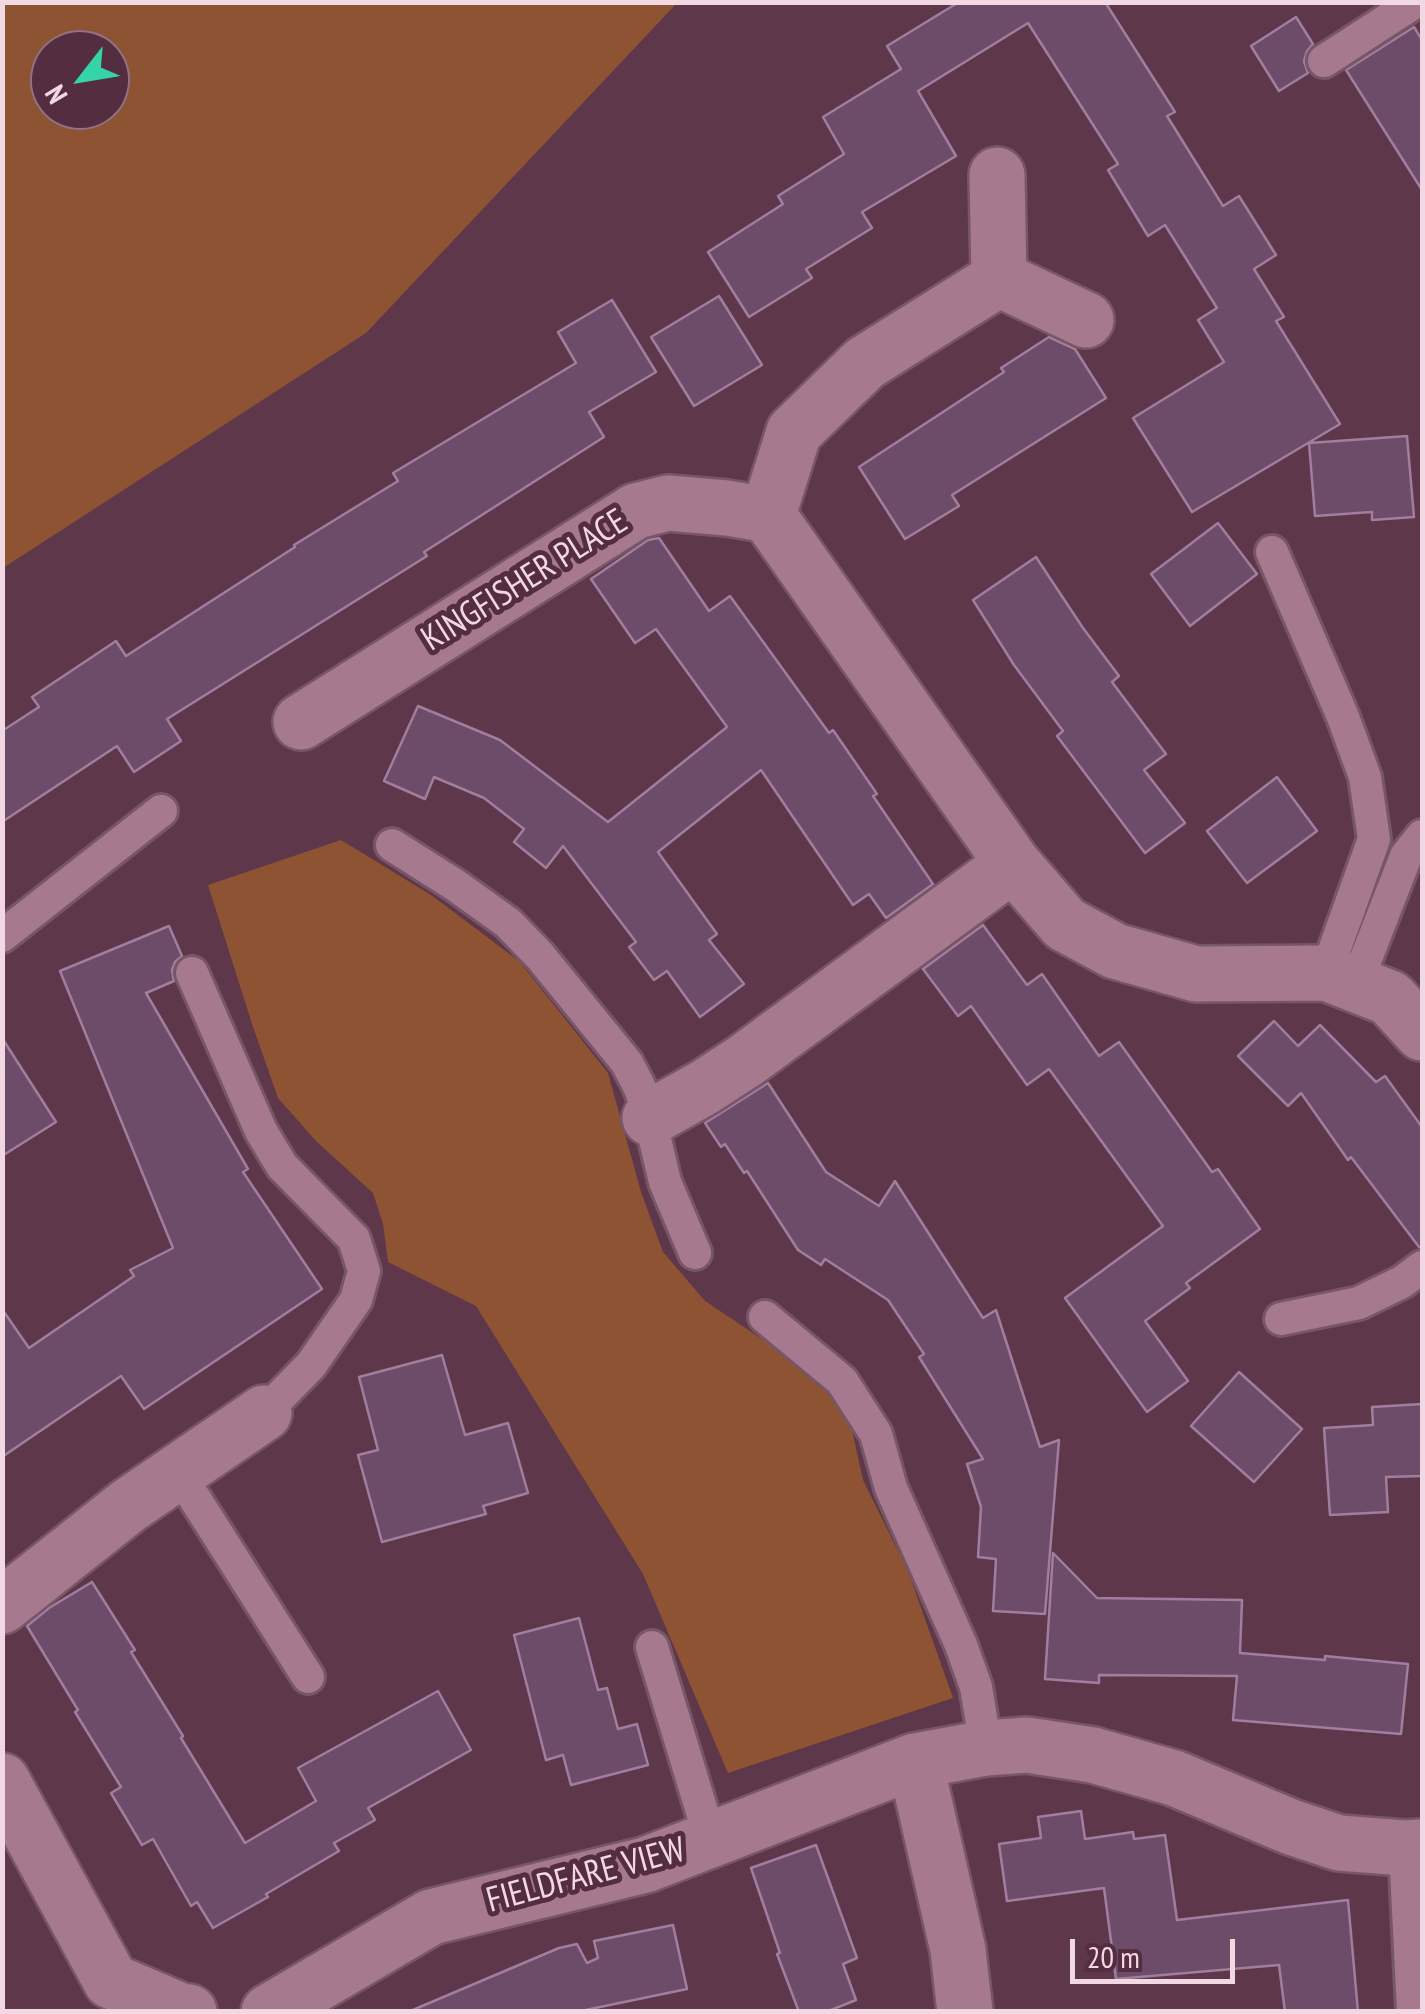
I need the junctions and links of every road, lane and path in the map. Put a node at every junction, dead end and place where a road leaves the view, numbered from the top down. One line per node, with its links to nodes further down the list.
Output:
1 (1414, 2): 2 (lane)
2 (1324, 61)
3 (997, 175): 4 (street)
4 (999, 280): 5 (street); 6 (street)
5 (1086, 320)
6 (768, 516): 8 (street, KINGFISHER PLACE); 12 (street)
7 (1272, 552): 15 (lane)
8 (301, 722)
9 (161, 812): 13 (lane)
10 (1422, 836): 15 (lane)
11 (392, 845): 17 (lane)
12 (1013, 864): 15 (street); 17 (street)
13 (2, 936)
14 (192, 973): 22 (lane)
15 (1341, 979): 16 (street)
16 (1422, 1033)
17 (650, 1118): 18 (lane)
18 (695, 1254)
19 (1422, 1267): 21 (lane)
20 (764, 1317): 27 (lane)
21 (1281, 1319)
22 (264, 1414): 23 (street)
23 (178, 1472): 24 (street); 26 (lane)
24 (2, 1606)
25 (652, 1647): 30 (lane)
26 (308, 1678)
27 (986, 1748): 28 (street, FIELDFARE VIEW); 31 (street, FIELDFARE VIEW)
28 (915, 1761): 30 (street, FIELDFARE VIEW); 35 (street)
29 (2, 1781): 32 (street)
30 (710, 1841): 34 (street, FIELDFARE VIEW)
31 (1414, 1848): 36 (lane)
32 (96, 1996): 33 (street)
33 (189, 2012)
34 (268, 2012)
35 (966, 2012)
36 (1414, 2012)

